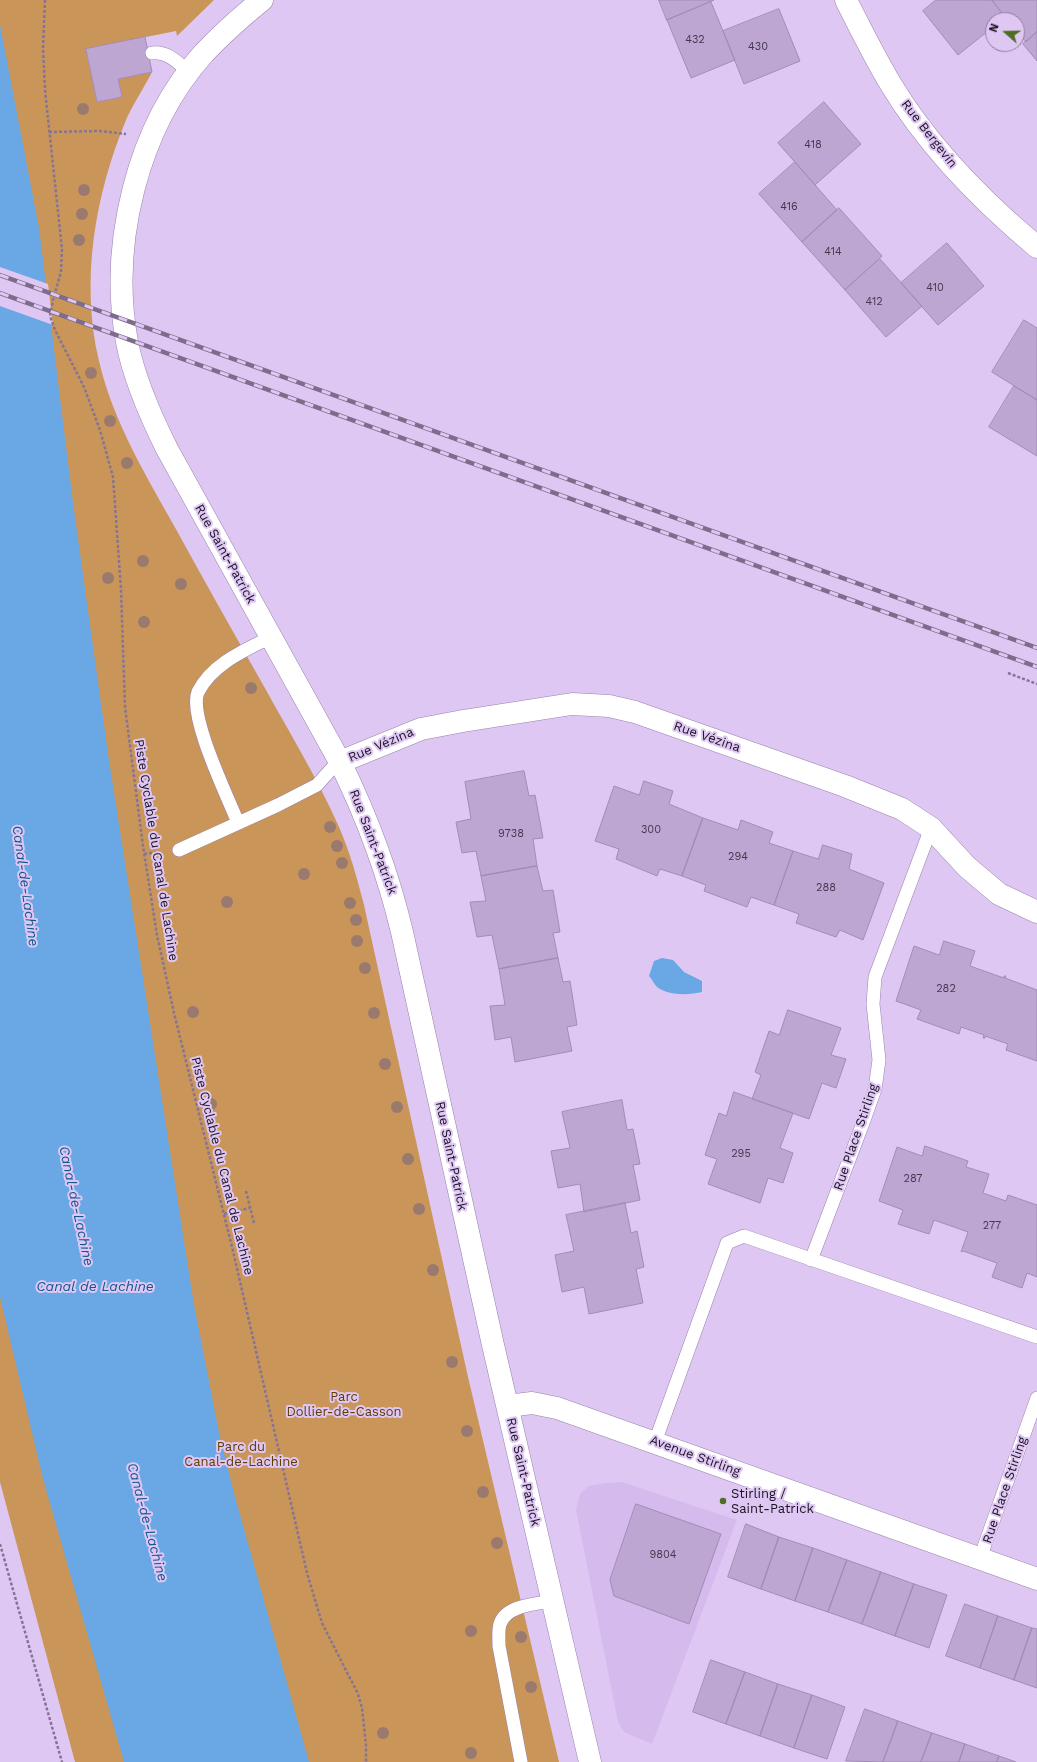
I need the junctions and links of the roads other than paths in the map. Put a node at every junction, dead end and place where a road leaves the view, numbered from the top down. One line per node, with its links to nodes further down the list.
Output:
1 (262, 0): 4 (main road, Rue Saint-Patrick)
2 (846, 0): 5 (main road, Rue Bergevin)
3 (152, 53): 4 (lane)
4 (189, 72): 6 (main road, Rue Saint-Patrick)
5 (1037, 247)
6 (270, 637): 7 (main road, Rue Saint-Patrick); 8 (lane)
7 (340, 762): 8 (lane); 9 (main road, Rue Vézina); 15 (main road, Rue Saint-Patrick)
8 (238, 823): 10 (lane)
9 (931, 828): 11 (main road, Rue Vézina); 12 (lane, Rue Place Stirling)
10 (179, 850)
11 (1037, 912)
12 (811, 1260): 13 (lane); 16 (lane)
13 (1037, 1337)
14 (1037, 1398): 17 (lane, Rue Place Stirling)
15 (508, 1406): 16 (main road, Avenue Stirling); 19 (main road, Rue Saint-Patrick)
16 (655, 1442): 17 (main road, Avenue Stirling)
17 (980, 1558): 18 (main road, Avenue Stirling)
18 (1037, 1579)
19 (552, 1601): 20 (lane); 21 (main road, Rue Saint-Patrick)
20 (521, 1762)
21 (590, 1762)

